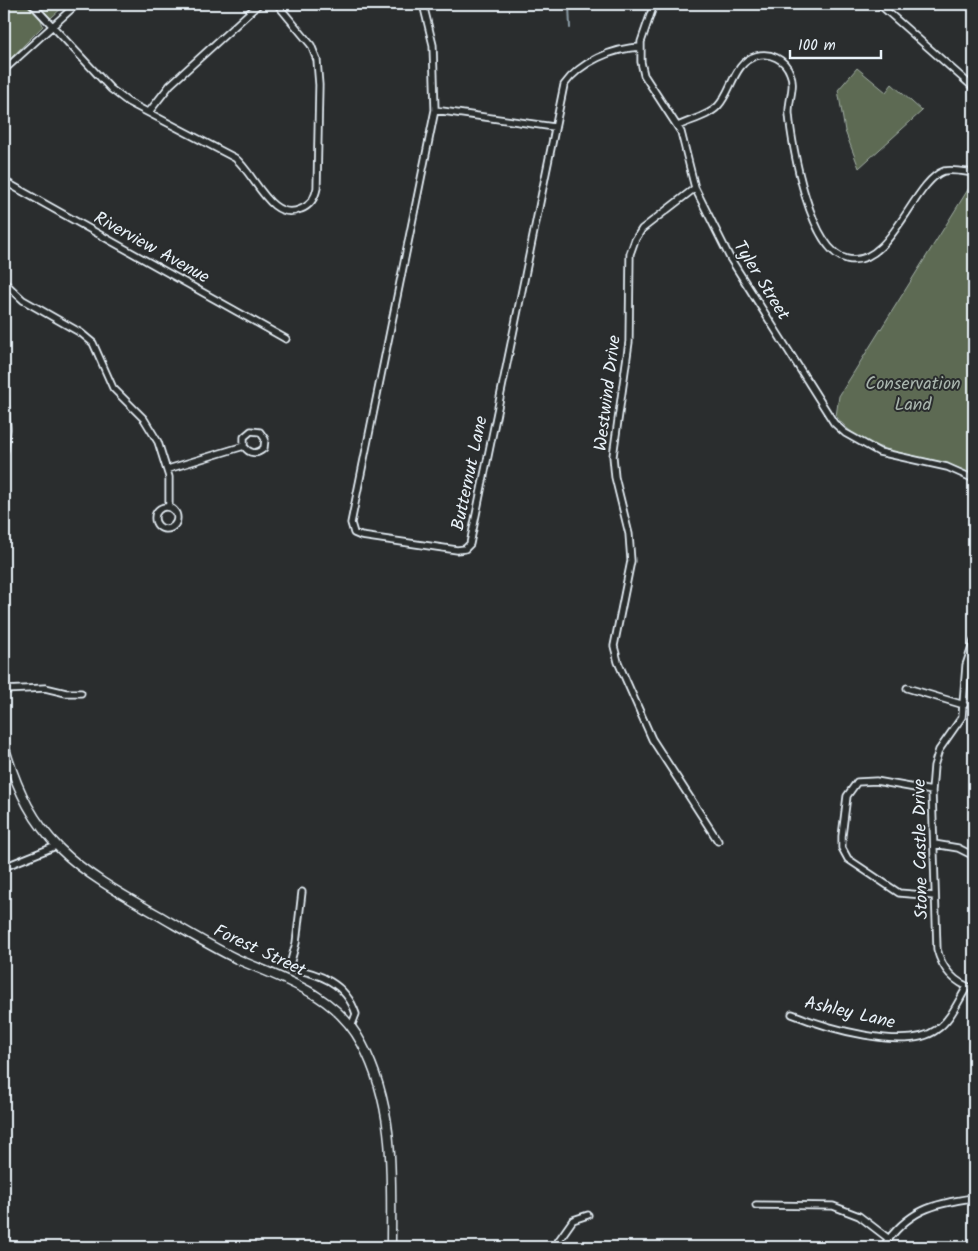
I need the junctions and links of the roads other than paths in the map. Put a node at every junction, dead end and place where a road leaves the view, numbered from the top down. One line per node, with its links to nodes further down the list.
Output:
1 (32, 4): 8 (street)
2 (77, 4): 8 (street)
3 (259, 4): 13 (street)
4 (278, 4): 13 (street)
5 (423, 4): 12 (street, Butternut Lane)
6 (654, 4): 9 (street, Tyler Street)
7 (879, 4): 11 (street)
8 (53, 26): 10 (street); 13 (street)
9 (641, 48): 14 (street, Tyler Street); 15 (street, Butternut Lane)
10 (4, 70)
11 (974, 88)
12 (435, 110): 15 (street); 15 (street, Butternut Lane)
13 (149, 112)
14 (678, 126): 16 (street); 18 (street, Tyler Street)
15 (554, 127)
16 (974, 173)
17 (4, 181): 20 (street, Riverview Avenue)
18 (695, 188): 25 (street, Tyler Street); 34 (street, Westwind Drive)
19 (4, 282): 24 (street)
20 (286, 339)
21 (4, 396): 23 (street)
22 (244, 446): 24 (street)
23 (4, 450)
24 (168, 469): 26 (street)
25 (974, 479)
26 (168, 507)
27 (974, 641): 31 (street, Stone Castle Drive)
28 (907, 688): 31 (street)
29 (4, 690): 30 (street)
30 (81, 693)
31 (964, 705): 33 (street, Stone Castle Drive)
32 (4, 745): 36 (street, Forest Street)
33 (932, 791): 35 (street, Stone Castle Drive); 40 (street)
34 (718, 840)
35 (934, 844): 37 (street); 40 (street, Stone Castle Drive)
36 (56, 846): 38 (street); 42 (street, Forest Street)
37 (974, 856)
38 (4, 867)
39 (302, 892): 41 (street)
40 (935, 896): 43 (street, Stone Castle Drive)
41 (289, 968): 42 (street); 46 (street)
42 (286, 978): 46 (street, Forest Street)
43 (967, 987): 44 (street, Stone Castle Drive); 45 (street, Ashley Lane)
44 (974, 989)
45 (792, 1014)
46 (351, 1027): 53 (street, Forest Street)
47 (974, 1198): 50 (street)
48 (756, 1205): 50 (street)
49 (588, 1215): 54 (street)
50 (889, 1239): 55 (street)
51 (248, 1247): 52 (street)
52 (257, 1247)
53 (391, 1247)
54 (554, 1247)
55 (883, 1247)

